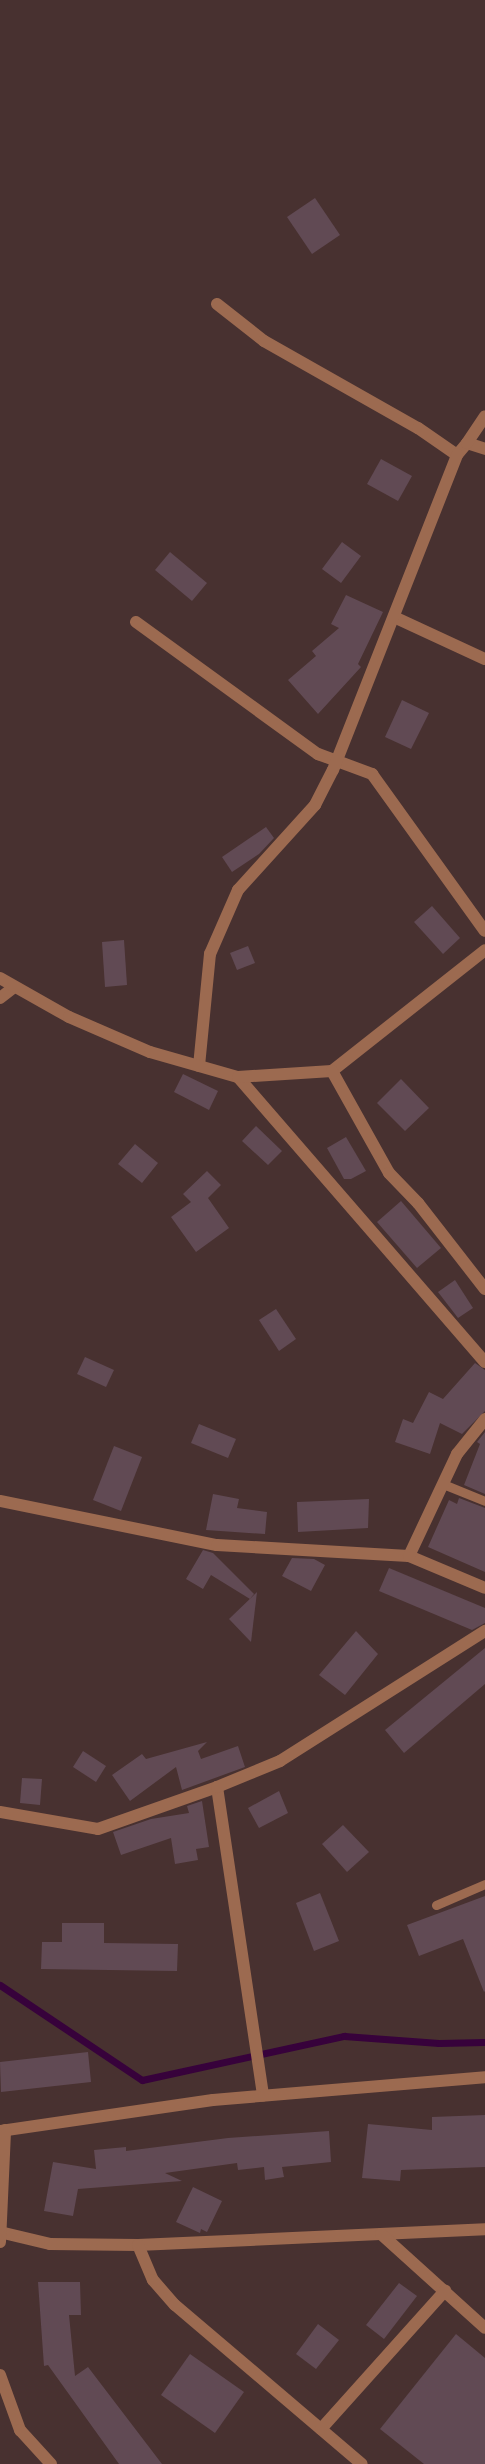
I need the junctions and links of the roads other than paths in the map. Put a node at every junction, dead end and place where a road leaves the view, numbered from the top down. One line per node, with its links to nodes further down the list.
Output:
1 (217, 304): 5 (street)
2 (485, 416): 3 (street)
3 (467, 443): 4 (street); 5 (street)
4 (485, 449)
5 (457, 455): 6 (street)
6 (394, 617): 8 (street); 9 (street)
7 (136, 622): 9 (street)
8 (485, 659)
9 (337, 762): 10 (street); 15 (street)
10 (485, 931)
11 (485, 950): 16 (street)
12 (0, 978): 13 (street)
13 (14, 987): 14 (street); 15 (street)
14 (0, 998)
15 (199, 1066): 17 (street)
16 (332, 1071): 17 (street); 18 (street)
17 (238, 1077): 19 (street)
18 (485, 1288)
19 (485, 1362)
20 (485, 1419): 21 (street)
21 (443, 1484): 23 (lane); 24 (street)
22 (0, 1501): 24 (street)
23 (485, 1501)
24 (409, 1556): 25 (street)
25 (485, 1588)
26 (485, 1631): 27 (street)
27 (217, 1787): 28 (street); 32 (street)
28 (0, 1812)
29 (485, 1884): 30 (lane)
30 (436, 1905)
31 (485, 2077): 32 (street)
32 (263, 2096): 33 (street)
33 (3, 2131): 35 (street)
34 (485, 2229): 36 (street)
35 (0, 2232): 37 (street); 38 (street)
36 (381, 2234): 38 (street); 39 (street)
37 (0, 2242)
38 (138, 2245): 42 (street)
39 (445, 2291): 40 (street); 42 (street)
40 (485, 2328)
41 (0, 2375): 43 (street)
42 (321, 2429): 44 (street)
43 (51, 2464)
44 (362, 2464)

